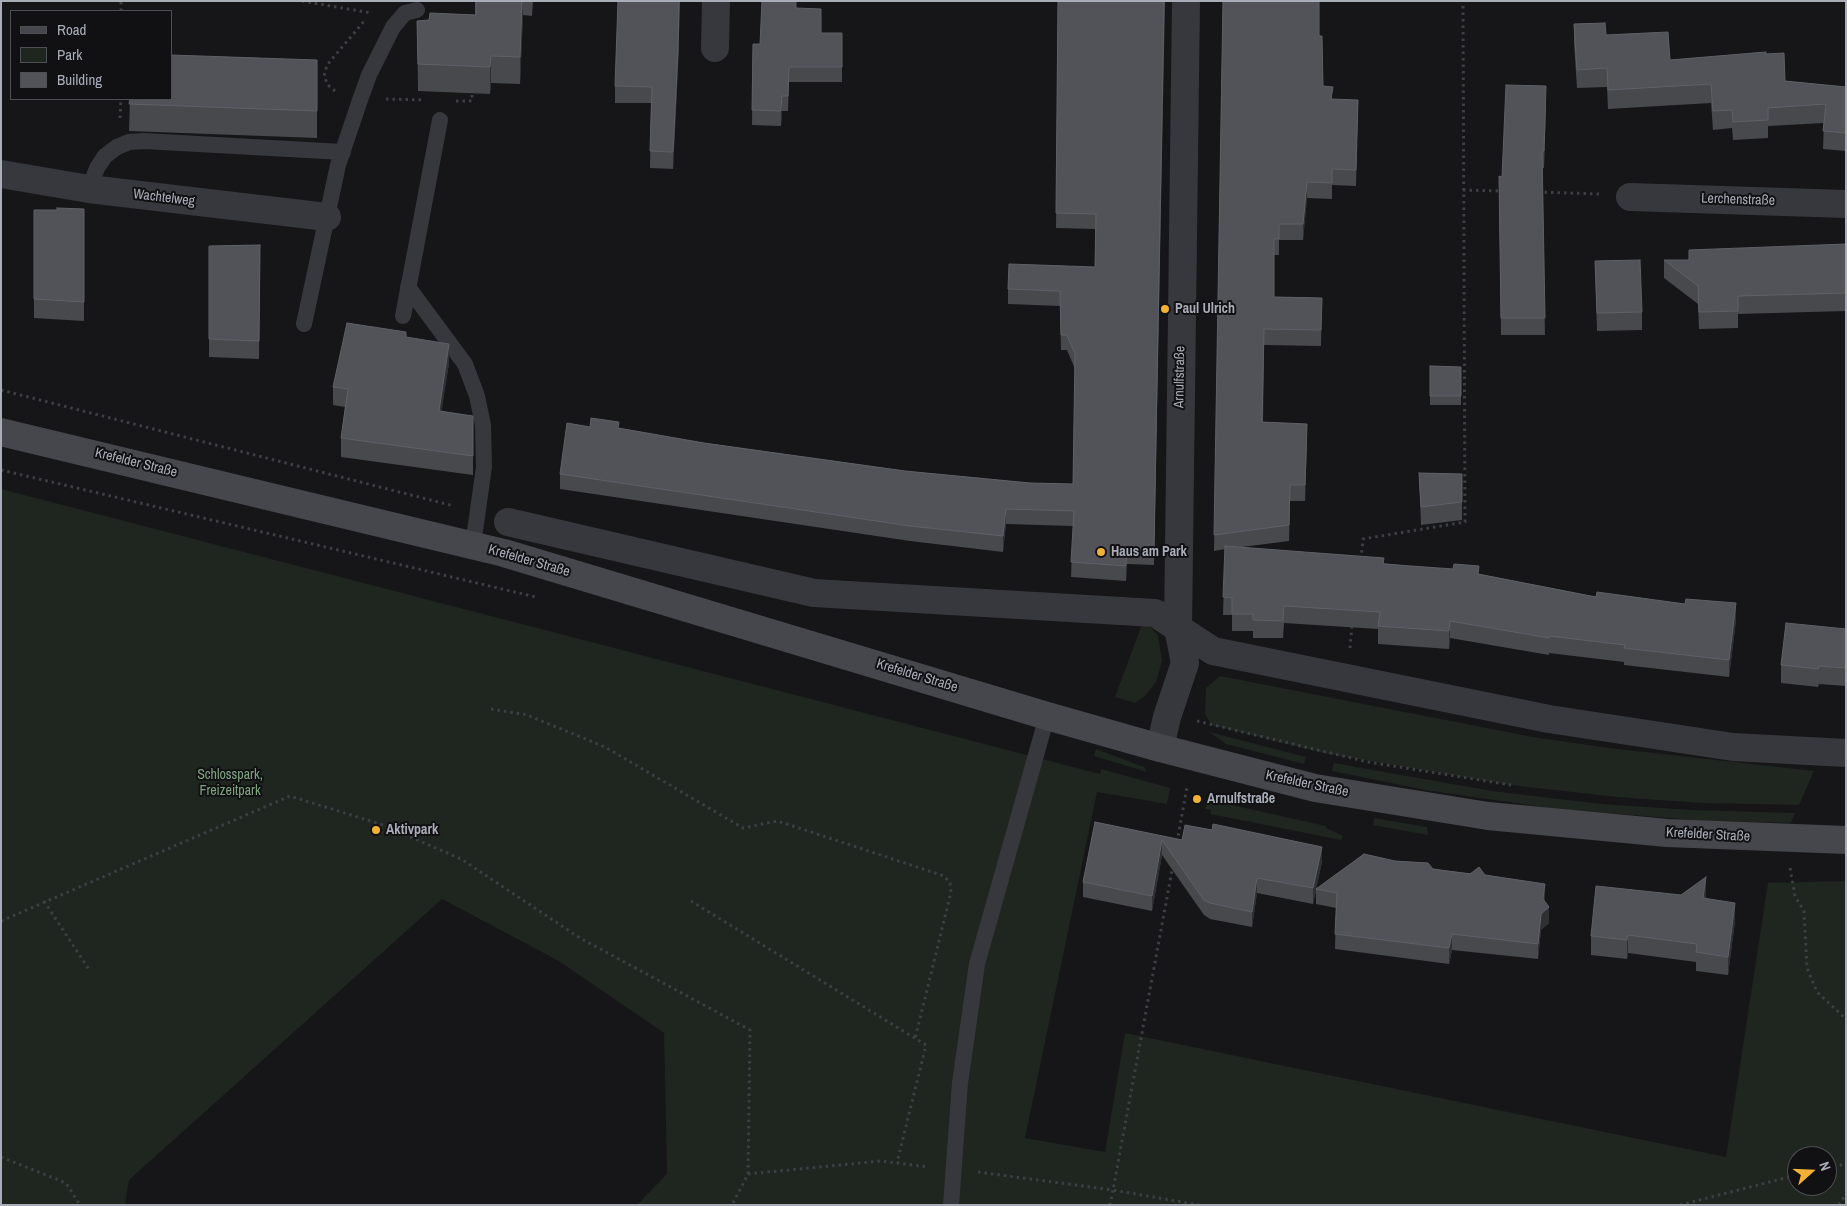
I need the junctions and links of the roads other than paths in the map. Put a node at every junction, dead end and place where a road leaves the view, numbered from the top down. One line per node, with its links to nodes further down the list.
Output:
1 (716, 1): 4 (street)
2 (1186, 1): 18 (street, Arnulfstraße)
3 (418, 10): 6 (lane)
4 (715, 48)
5 (440, 120): 12 (lane)
6 (342, 152): 8 (lane); 11 (lane)
7 (1, 174): 8 (street, Wachtelweg)
8 (89, 189): 11 (street, Wachtelweg)
9 (1630, 196): 10 (street, Lerchenstraße)
10 (1846, 204)
11 (327, 217): 14 (lane)
12 (408, 286): 13 (lane); 17 (lane)
13 (403, 316)
14 (304, 324)
15 (1, 432): 17 (main road, Krefelder Straße)
16 (508, 522): 18 (street)
17 (473, 546): 19 (main road, Krefelder Straße)
18 (1178, 628): 20 (street, Arnulfstraße); 21 (street)
19 (1047, 716): 20 (main road, Krefelder Straße); 23 (lane)
20 (1160, 748): 22 (main road, Krefelder Straße)
21 (1846, 753)
22 (1846, 840)
23 (951, 1205)

